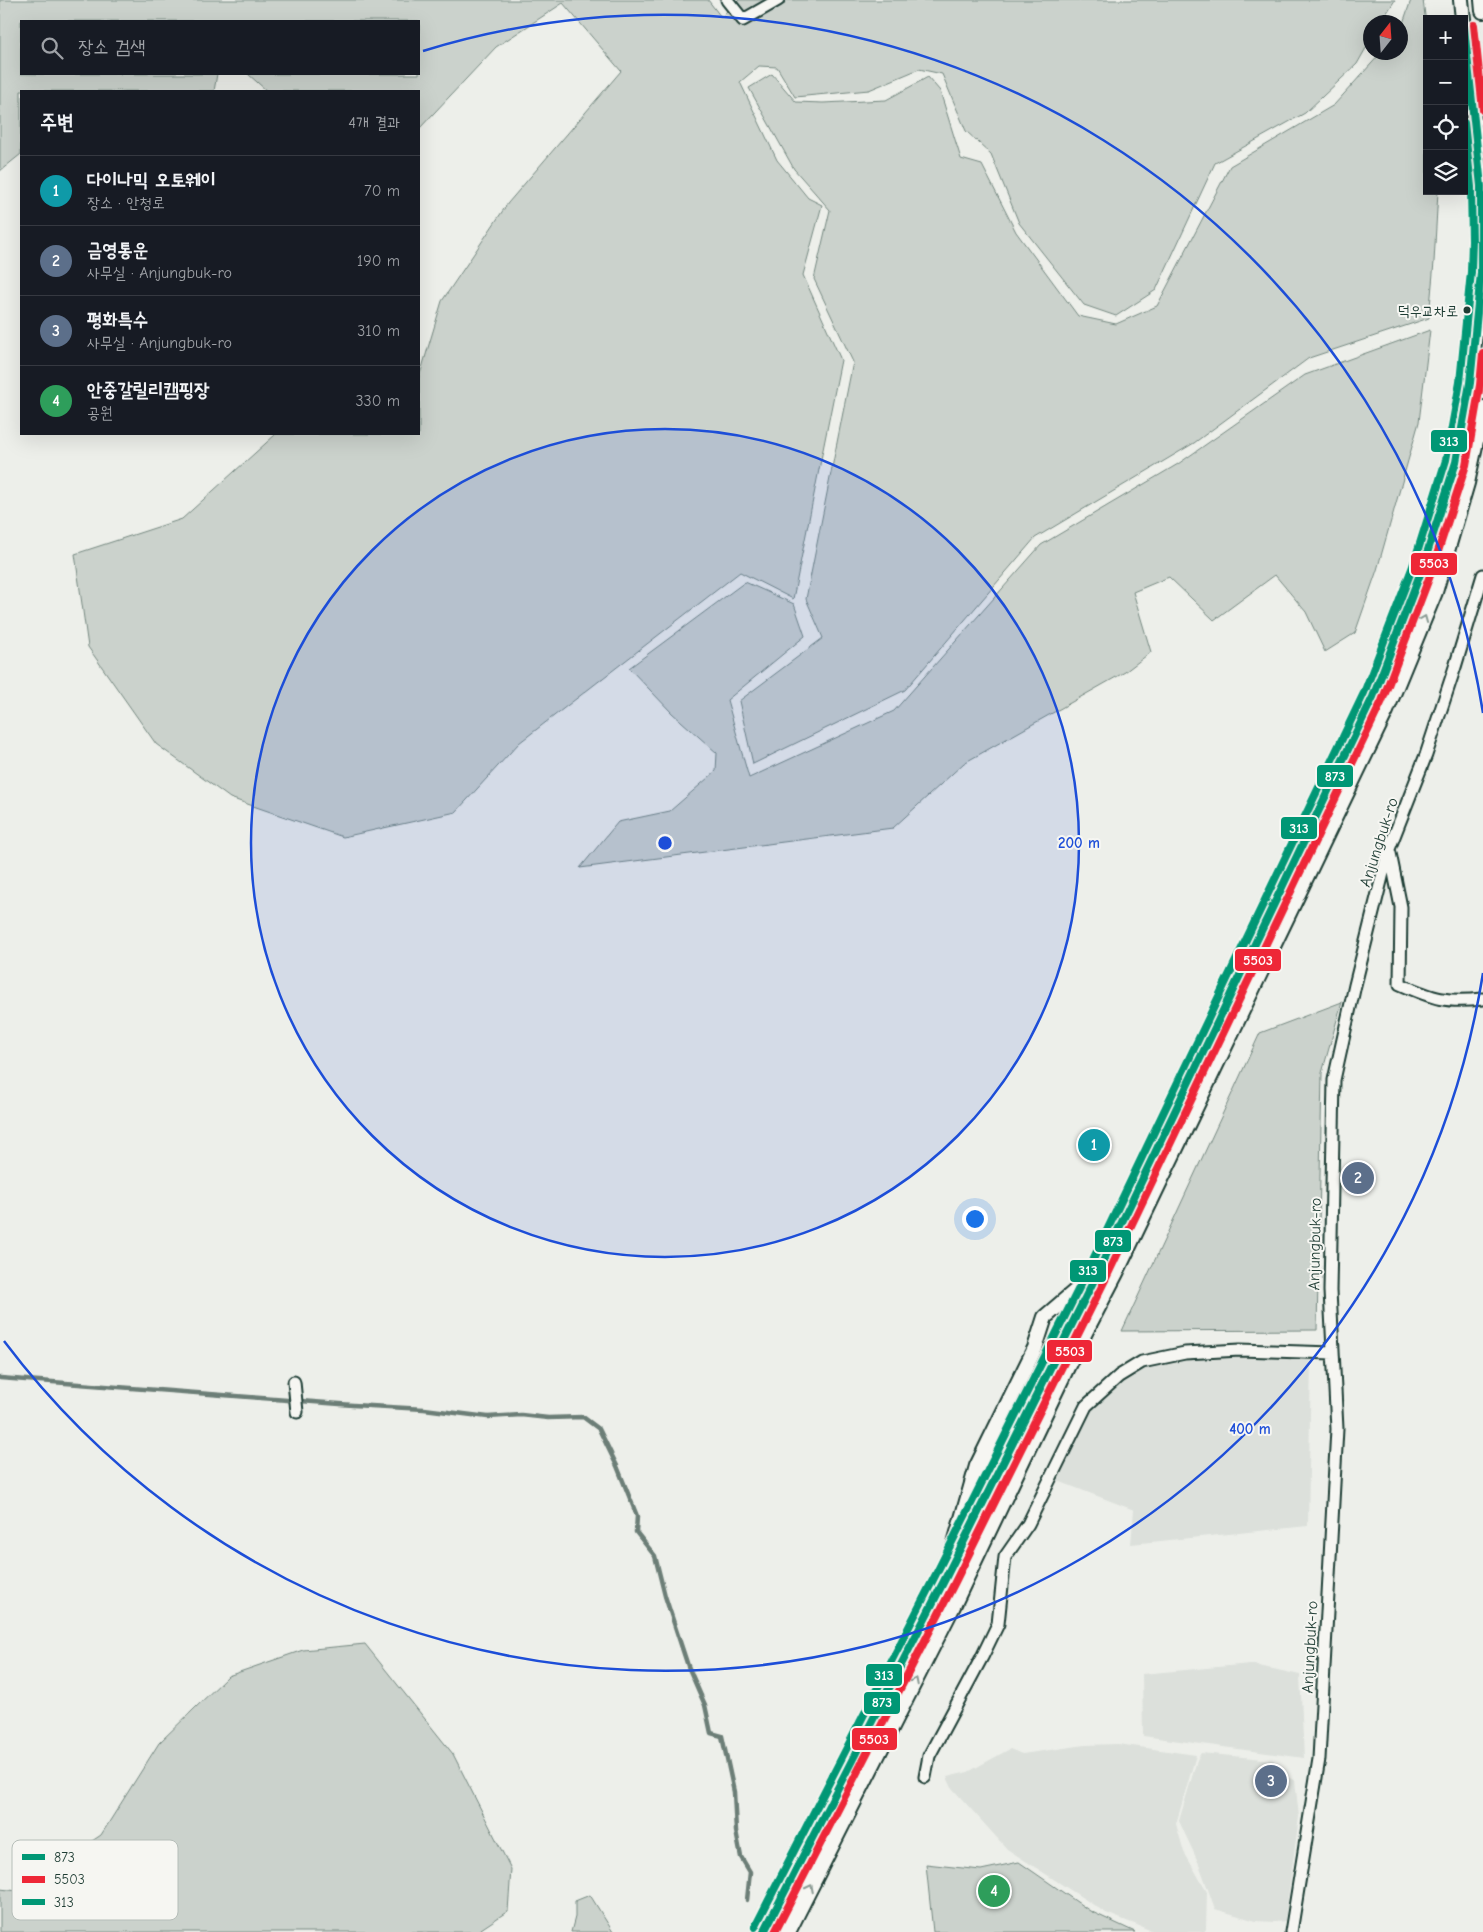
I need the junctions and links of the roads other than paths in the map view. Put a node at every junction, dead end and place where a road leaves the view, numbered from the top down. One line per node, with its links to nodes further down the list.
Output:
1 (727, 0): 2 (street)
2 (778, 0)
3 (1461, 0): 6 (street)
4 (1482, 0): 5 (street)
5 (1483, 11)
6 (1463, 15)
7 (1468, 60): 12 (street)
8 (1483, 408): 19 (street, one-way to 8)
9 (1483, 575): 10 (street, Anjungbuk-ro)
10 (1389, 849): 11 (street); 13 (street, Anjungbuk-ro)
11 (1483, 999)
12 (1098, 1272): 16 (street); 16 (street)
13 (1333, 1353): 17 (street); 20 (street, Anjungbuk-ro)
14 (294, 1382): 15 (street)
15 (297, 1412)
16 (945, 1579): 18 (street)
17 (925, 1777)
18 (764, 1932)
19 (788, 1932)
20 (1291, 1932)

